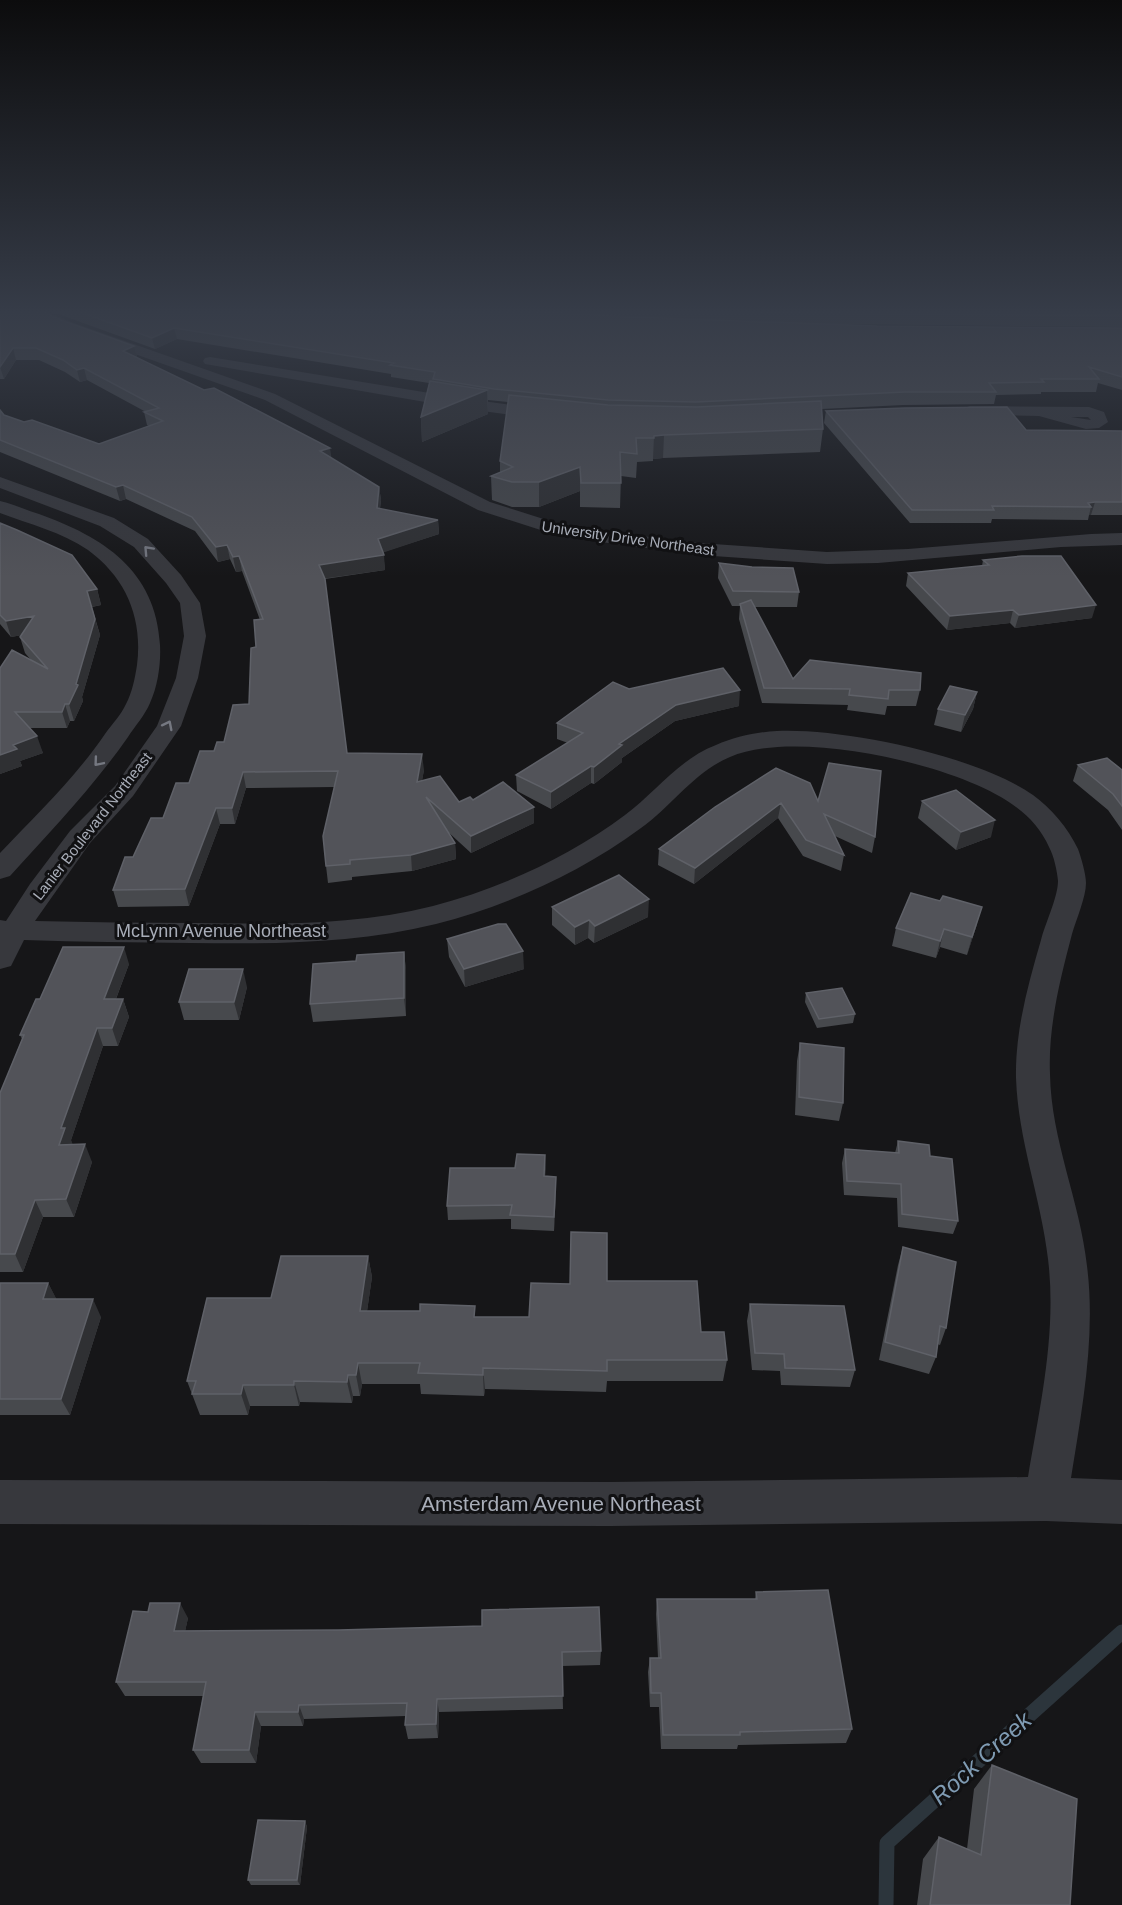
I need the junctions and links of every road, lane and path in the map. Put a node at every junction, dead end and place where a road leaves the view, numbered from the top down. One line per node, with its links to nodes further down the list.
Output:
1 (276, 400): 10 (street, University Drive Northeast)
2 (445, 400): 5 (street)
3 (959, 411): 4 (street)
4 (1038, 411)
5 (565, 416)
6 (0, 482): 8 (street, Lanier Boulevard Northeast)
7 (0, 506): 9 (street, Lanier Boulevard Northeast)
8 (94, 517): 9 (street); 11 (street, Lanier Boulevard Northeast, one-way to 8)
9 (62, 530): 12 (street, Lanier Boulevard Northeast)
10 (1122, 539)
11 (194, 625): 12 (street); 14 (street, Lanier Boulevard Northeast, one-way to 11)
12 (148, 631): 13 (street, Lanier Boulevard Northeast, one-way to 13)
13 (25, 842): 14 (street); 15 (street, Lanier Boulevard Northeast)
14 (69, 852): 16 (street, Lanier Boulevard Northeast)
15 (0, 870)
16 (7, 930): 17 (street, Lanier Boulevard Northeast); 18 (street, McLynn Avenue Northeast)
17 (0, 959)
18 (1046, 1499): 19 (street, Amsterdam Avenue Northeast); 20 (street, Amsterdam Avenue Northeast)
19 (0, 1502)
20 (1122, 1502)

